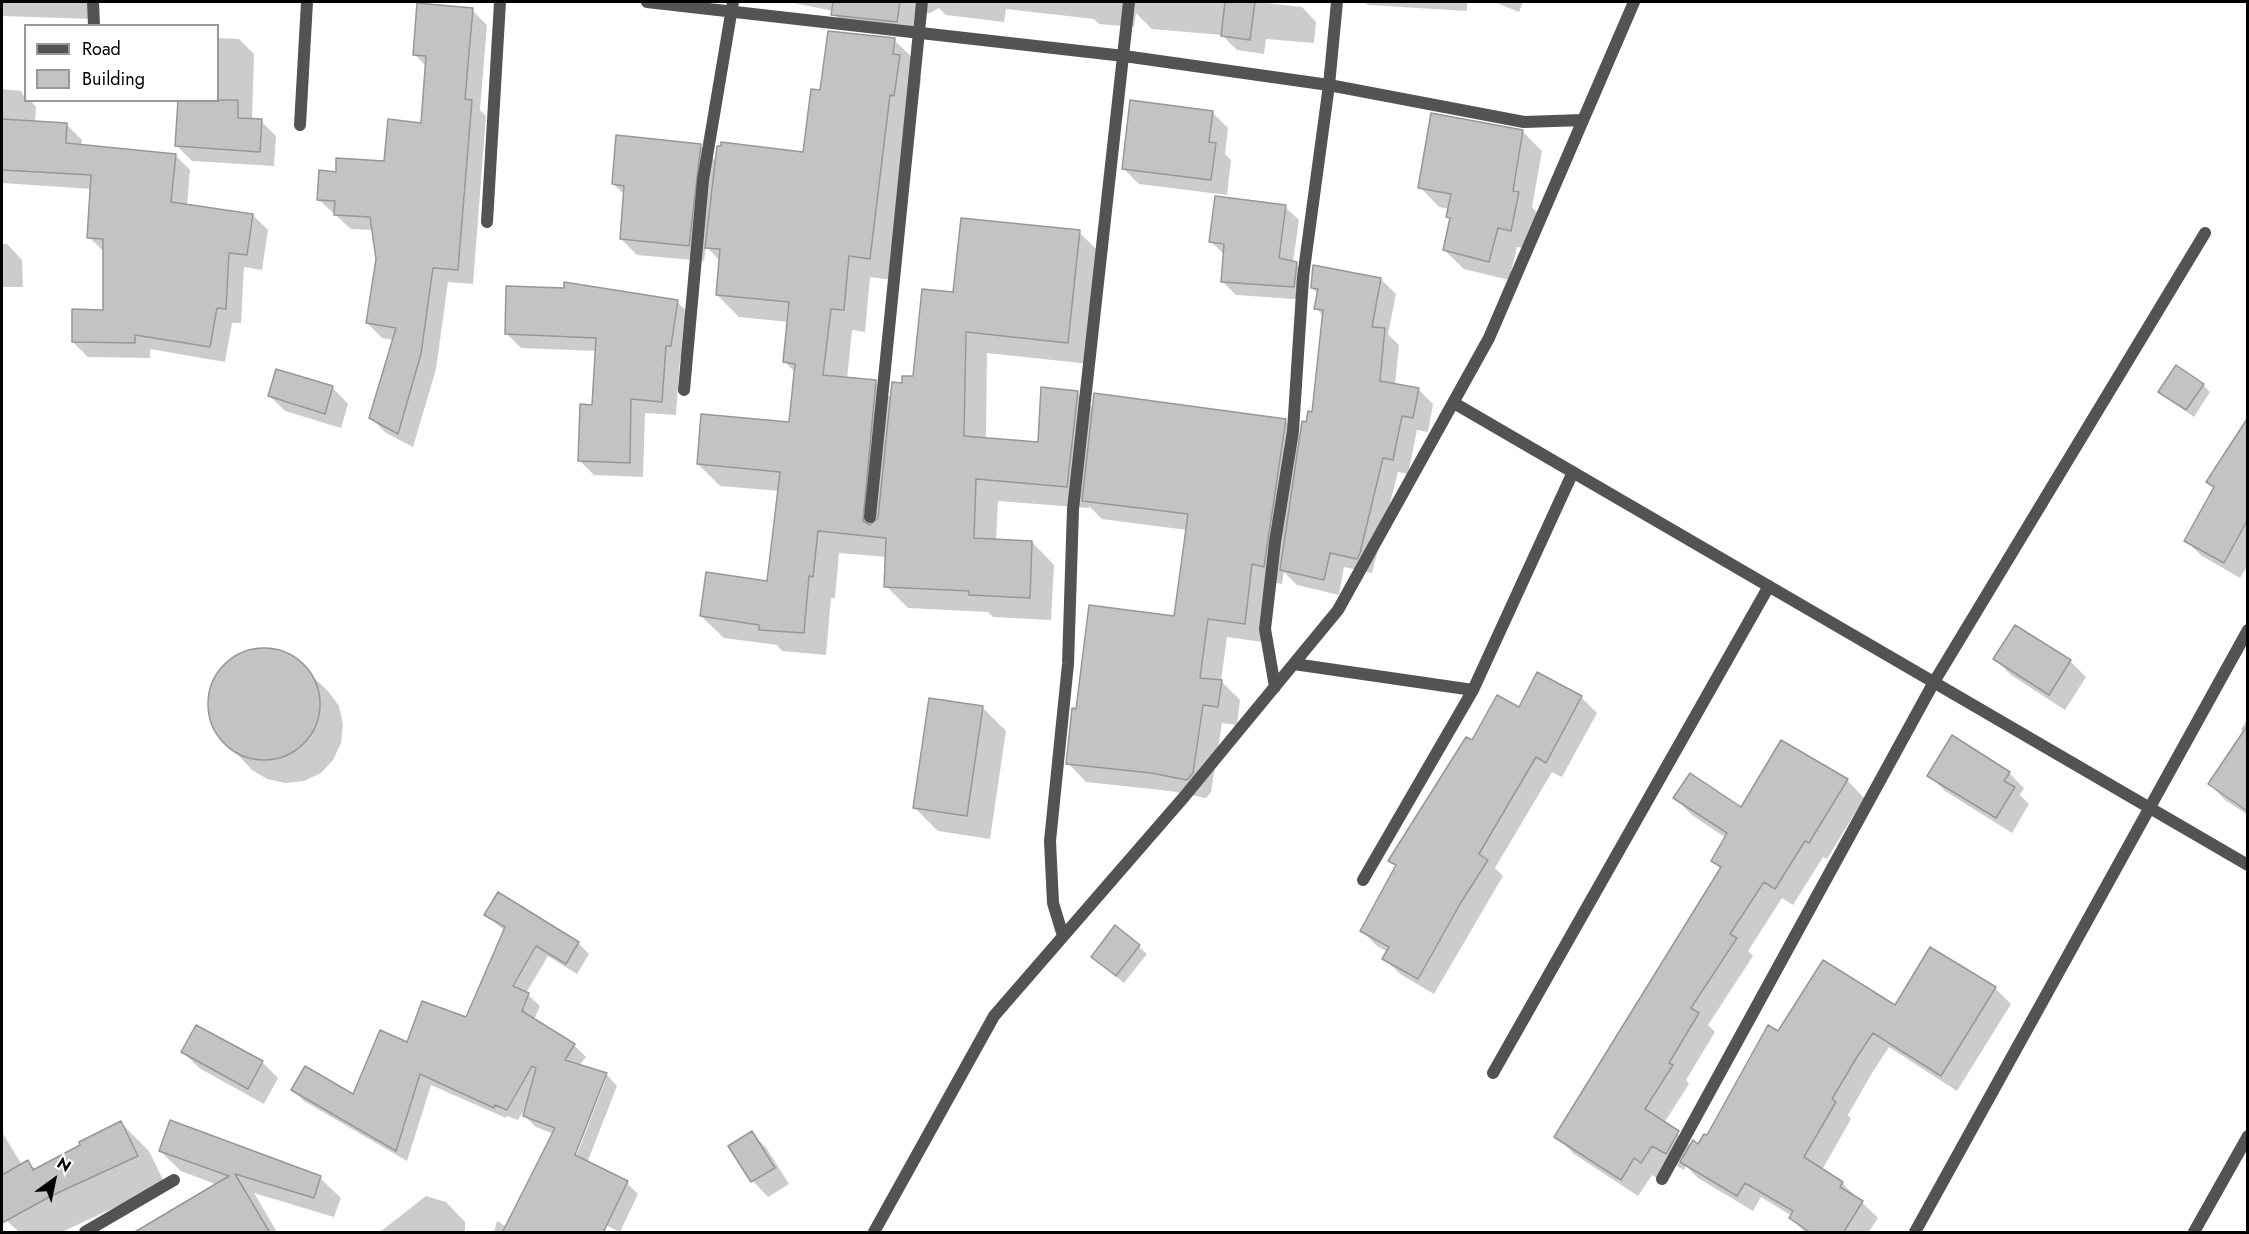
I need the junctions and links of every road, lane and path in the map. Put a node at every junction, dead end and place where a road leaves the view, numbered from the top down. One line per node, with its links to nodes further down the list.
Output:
1 (93, 2): 10 (street)
2 (307, 2): 15 (street)
3 (500, 2): 16 (street)
4 (647, 2): 9 (street)
5 (922, 2): 11 (street)
6 (1129, 2): 12 (street)
7 (1337, 2): 13 (street)
8 (1634, 2): 14 (street)
9 (733, 6): 11 (street); 18 (street)
10 (94, 24)
11 (919, 32): 12 (street); 21 (street)
12 (1124, 56): 13 (street); 31 (street)
13 (1329, 85): 14 (street); 26 (street)
14 (1583, 120): 19 (street)
15 (300, 125)
16 (487, 222)
17 (2205, 233): 25 (street)
18 (684, 390)
19 (1454, 403): 20 (street); 24 (street)
20 (1573, 472): 22 (street); 27 (street)
21 (870, 518)
22 (1769, 586): 25 (street); 32 (street)
23 (2247, 630): 28 (street)
24 (1294, 664): 26 (street); 27 (street)
25 (1934, 682): 28 (street); 34 (street)
26 (1275, 687): 31 (street)
27 (1473, 690): 30 (street)
28 (2149, 808): 29 (street); 38 (street)
29 (2247, 865)
30 (1362, 880)
31 (1063, 936): 37 (street)
32 (1493, 1073)
33 (2247, 1136): 39 (street)
34 (1662, 1179)
35 (174, 1180): 36 (street)
36 (85, 1233)
37 (874, 1233)
38 (1915, 1233)
39 (2194, 1233)

